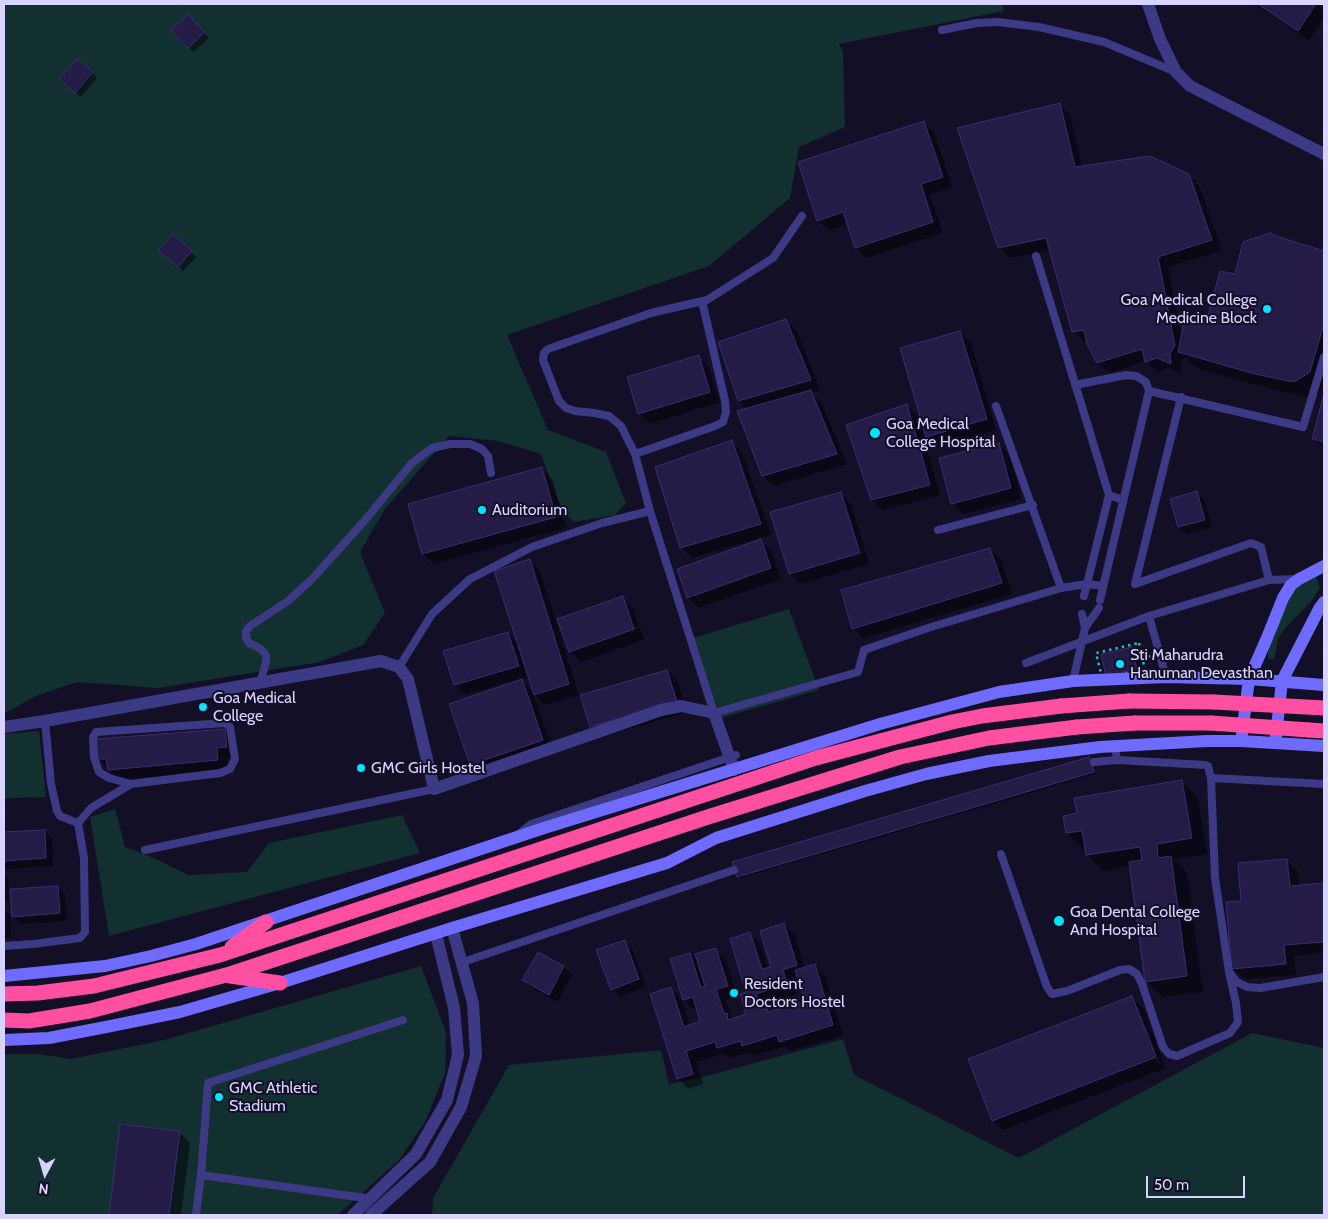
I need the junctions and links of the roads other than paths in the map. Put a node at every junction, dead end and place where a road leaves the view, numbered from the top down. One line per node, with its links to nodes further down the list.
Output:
1 (1148, 4): 3 (street)
2 (942, 30): 3 (lane)
3 (1176, 72): 4 (street)
4 (1324, 154)
5 (802, 216): 7 (lane)
6 (1036, 256): 9 (lane)
7 (702, 301): 13 (lane); 13 (lane)
8 (1324, 357): 11 (lane)
9 (1075, 385): 10 (lane); 15 (lane)
10 (1149, 391): 11 (lane); 16 (lane)
11 (1181, 397): 22 (lane)
12 (996, 406): 17 (lane)
13 (634, 454): 18 (lane)
14 (491, 473): 38 (lane)
15 (1109, 494): 16 (lane); 23 (lane)
16 (1123, 500): 24 (lane)
17 (1032, 505): 19 (lane); 25 (lane)
18 (650, 511): 33 (lane); 41 (lane)
19 (938, 530)
20 (1324, 566): 21 (street)
21 (1299, 579): 22 (lane); 35 (street)
22 (1269, 580): 29 (lane)
23 (1087, 584): 24 (lane); 25 (lane); 26 (lane)
24 (1104, 586): 30 (lane)
25 (1061, 588): 41 (lane)
26 (1084, 596)
27 (1324, 602): 37 (street)
28 (1082, 614): 30 (lane)
29 (1149, 616): 31 (lane); 34 (lane)
30 (1085, 628): 31 (lane)
31 (1083, 640): 32 (lane); 36 (lane)
32 (1026, 663)
33 (399, 667): 38 (street); 56 (street)
34 (1166, 677): 35 (street); 36 (street)
35 (1249, 679): 37 (street); 45 (street)
36 (1073, 681): 52 (street)
37 (1282, 682): 39 (street); 46 (street)
38 (260, 683): 42 (street)
39 (1324, 685)
40 (1324, 708): 67 (highway, bridge)
41 (714, 713): 49 (street); 56 (street)
42 (45, 721): 43 (street); 58 (lane)
43 (4, 726)
44 (1317, 730): 70 (highway, bridge)
45 (1241, 742): 46 (street); 47 (street)
46 (1275, 743): 48 (street)
47 (1115, 746): 50 (lane); 64 (street)
48 (1324, 746)
49 (732, 756): 52 (street); 59 (lane)
50 (1117, 760): 51 (lane); 53 (lane)
51 (1094, 762)
52 (734, 770): 59 (street)
53 (1211, 778): 55 (lane); 69 (lane)
54 (131, 784): 54 (lane); 58 (lane)
55 (1324, 784): 57 (lane)
56 (434, 789): 60 (lane)
57 (1324, 793)
58 (78, 823): 66 (lane)
59 (510, 840): 63 (street)
60 (146, 850)
61 (1001, 854): 69 (lane)
62 (734, 870): 68 (lane)
63 (266, 922): 67 (highway); 71 (street)
64 (452, 928): 65 (street); 68 (street)
65 (436, 934): 73 (street); 79 (street)
66 (4, 946)
67 (220, 955): 74 (highway)
68 (462, 962): 80 (street)
69 (1229, 972): 72 (lane)
70 (224, 975): 73 (highway); 75 (highway)
71 (4, 976)
72 (1324, 977)
73 (280, 983): 77 (street)
74 (4, 994)
75 (4, 1020)
76 (403, 1020): 78 (lane)
77 (4, 1040)
78 (200, 1175): 79 (lane); 81 (lane)
79 (370, 1199): 80 (lane); 82 (street)
80 (386, 1202): 83 (street)
81 (196, 1215)
82 (353, 1215)
83 (371, 1215)

